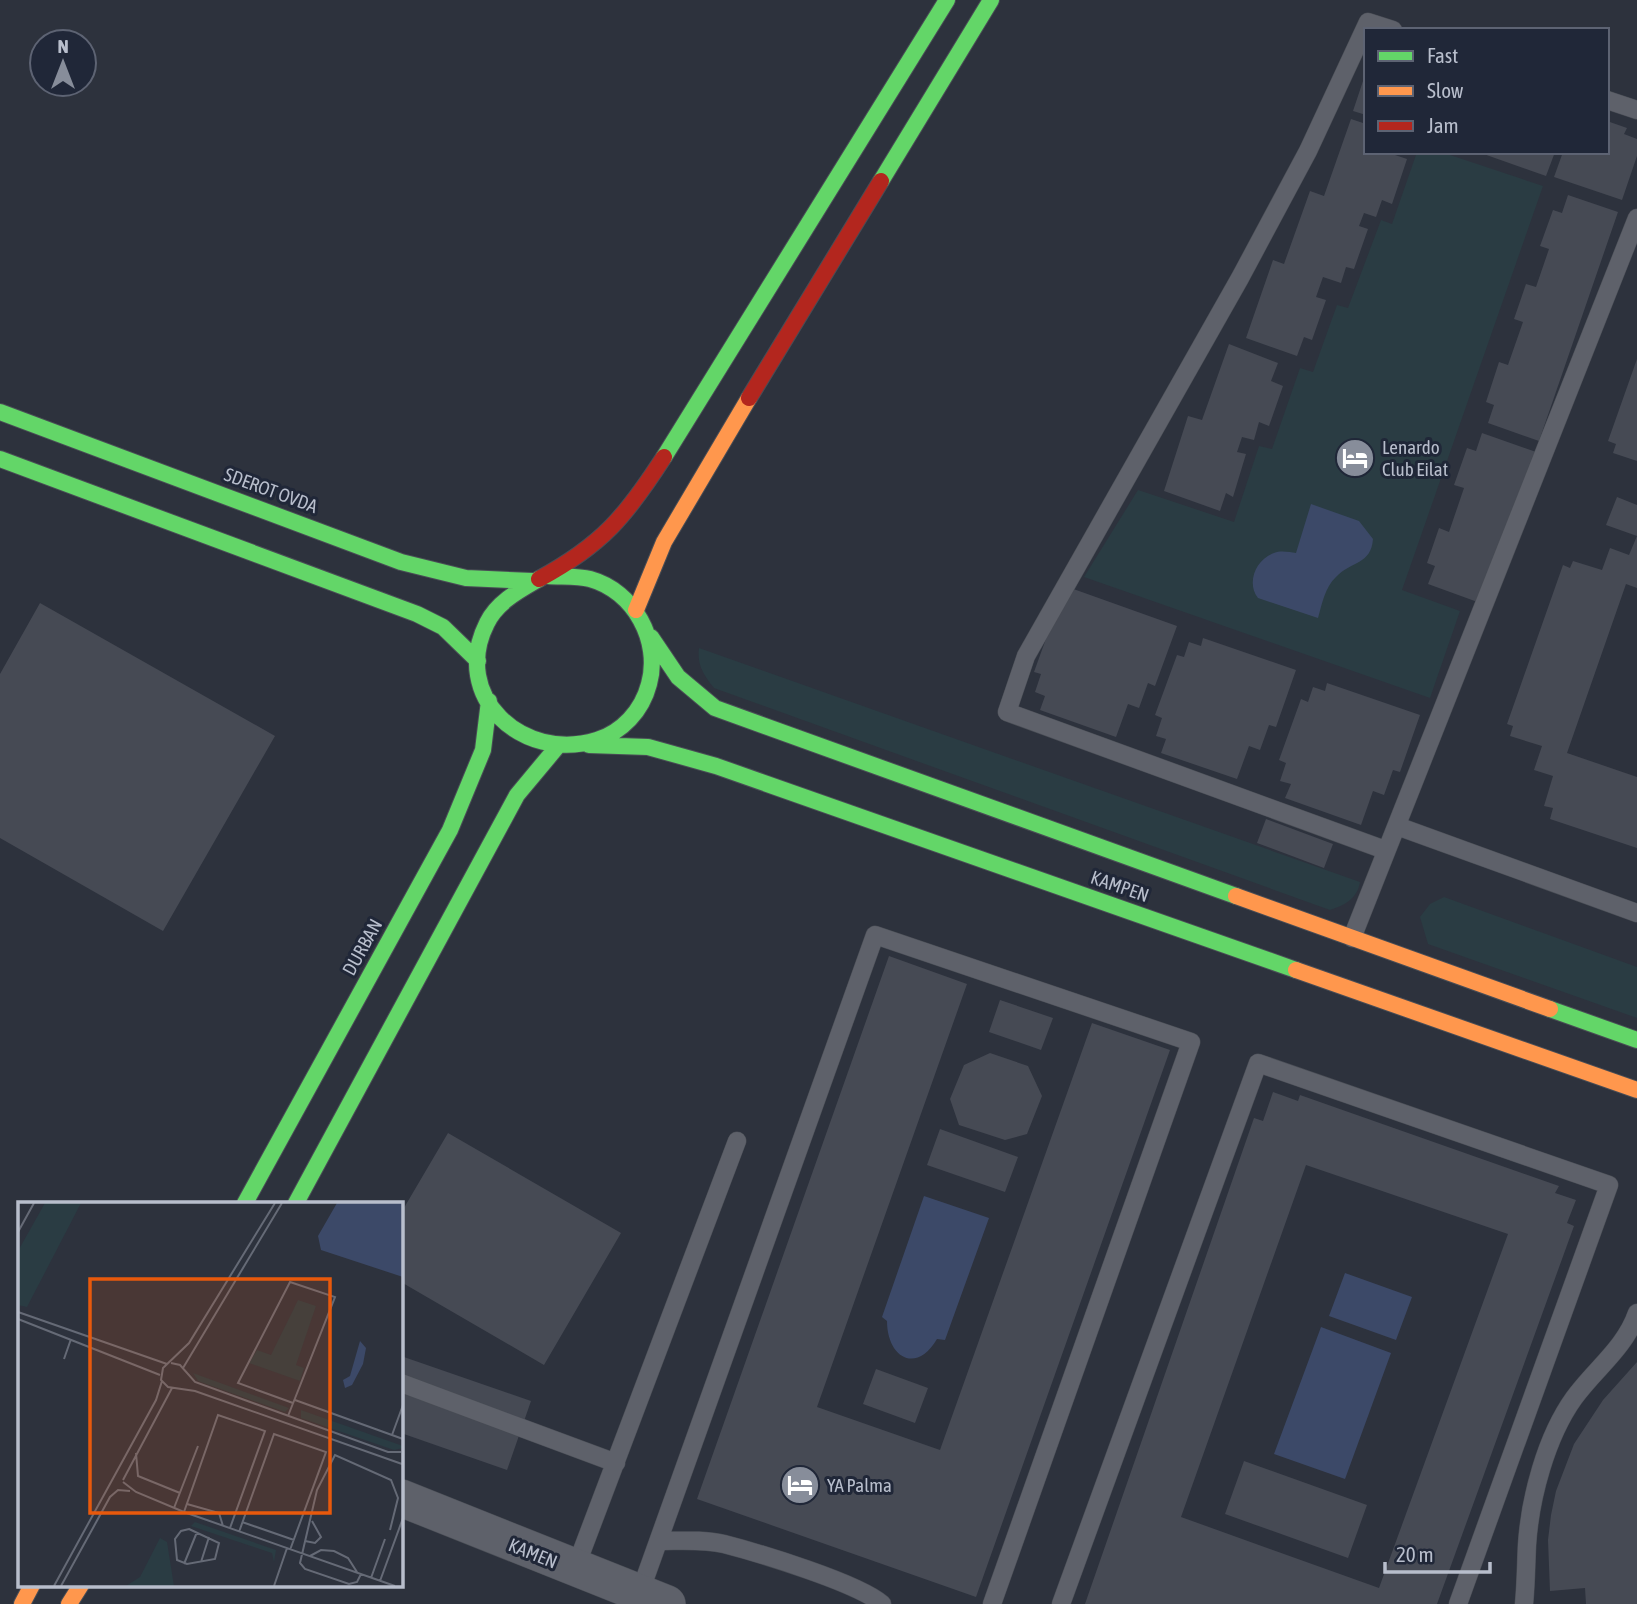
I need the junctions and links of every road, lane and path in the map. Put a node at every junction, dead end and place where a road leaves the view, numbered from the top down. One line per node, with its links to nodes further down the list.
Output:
1 (947, 0): 11 (street)
2 (991, 0): 13 (street)
3 (1365, 28): 4 (lane)
4 (1387, 28)
5 (1364, 31): 20 (lane)
6 (1609, 101): 7 (lane)
7 (1637, 110)
8 (1637, 218): 19 (lane)
9 (0, 412): 12 (street, SDEROT OVDA)
10 (0, 459): 15 (street)
11 (548, 576): 12 (street); 13 (street)
12 (532, 581): 15 (street)
13 (636, 610): 14 (street)
14 (648, 632): 17 (street); 22 (street, KAMPEN)
15 (478, 661): 16 (street)
16 (489, 701): 18 (street); 27 (street, DURBAN)
17 (583, 746): 18 (street); 24 (street, KAMPEN)
18 (558, 747): 26 (street)
19 (1397, 826): 20 (lane); 21 (lane)
20 (1385, 850): 22 (lane)
21 (1637, 913)
22 (1352, 938): 23 (street, KAMPEN)
23 (1637, 1040)
24 (1637, 1090)
25 (737, 1142): 32 (lane)
26 (313, 1172): 28 (street); 29 (lane)
27 (245, 1202)
28 (297, 1202)
29 (310, 1202)
30 (1637, 1313): 45 (lane)
31 (402, 1382): 32 (lane)
32 (616, 1463): 35 (lane)
33 (402, 1498): 35 (street, KAMEN)
34 (659, 1541): 38 (lane); 41 (lane); 42 (lane)
35 (575, 1569): 38 (street, KAMEN)
36 (31, 1586): 39 (street)
37 (80, 1586): 40 (street)
38 (653, 1599)
39 (22, 1604)
40 (69, 1604)
41 (882, 1604)
42 (992, 1604)
43 (1061, 1604): 44 (lane)
44 (1458, 1604)
45 (1524, 1604)

